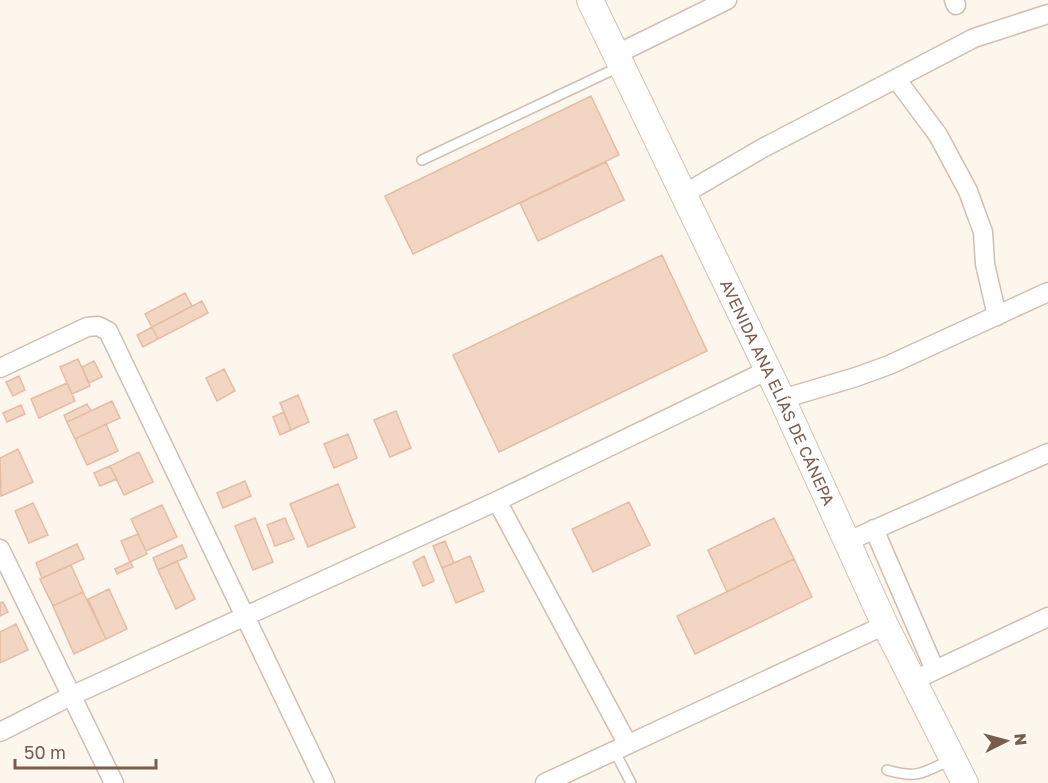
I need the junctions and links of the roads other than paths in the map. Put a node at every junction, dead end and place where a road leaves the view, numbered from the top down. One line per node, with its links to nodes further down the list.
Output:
1 (590, 0): 4 (main road, AVENIDA ANA ELÍAS DE CÁNEPA)
2 (727, 0): 4 (street)
3 (1048, 14): 5 (street)
4 (620, 60): 6 (lane); 7 (main road, AVENIDA ANA ELÍAS DE CÁNEPA)
5 (897, 80): 7 (street); 9 (street)
6 (422, 159)
7 (684, 194): 11 (main road, AVENIDA ANA ELÍAS DE CÁNEPA)
8 (1048, 292): 9 (street)
9 (997, 316): 12 (street)
10 (0, 368): 19 (street)
11 (768, 370): 12 (main road, AVENIDA ANA ELÍAS DE CÁNEPA); 14 (street)
12 (782, 399): 16 (main road, AVENIDA ANA ELÍAS DE CÁNEPA)
13 (1048, 453): 15 (street)
14 (496, 501): 19 (street); 24 (street)
15 (874, 530): 16 (street); 21 (street)
16 (846, 542): 20 (main road, AVENIDA ANA ELÍAS DE CÁNEPA)
17 (0, 549): 22 (street)
18 (1048, 617): 21 (street)
19 (246, 618): 22 (street); 28 (street)
20 (885, 625): 21 (main road, AVENIDA ANA ELÍAS DE CÁNEPA); 24 (street)
21 (924, 675): 25 (main road, AVENIDA ANA ELÍAS DE CÁNEPA)
22 (71, 696): 23 (street); 27 (street)
23 (0, 732)
24 (620, 746): 29 (street); 30 (lane)
25 (952, 758): 26 (lane); 31 (main road, AVENIDA ANA ELÍAS DE CÁNEPA)
26 (887, 770)
27 (114, 783)
28 (325, 783)
29 (545, 783)
30 (631, 783)
31 (966, 783)

